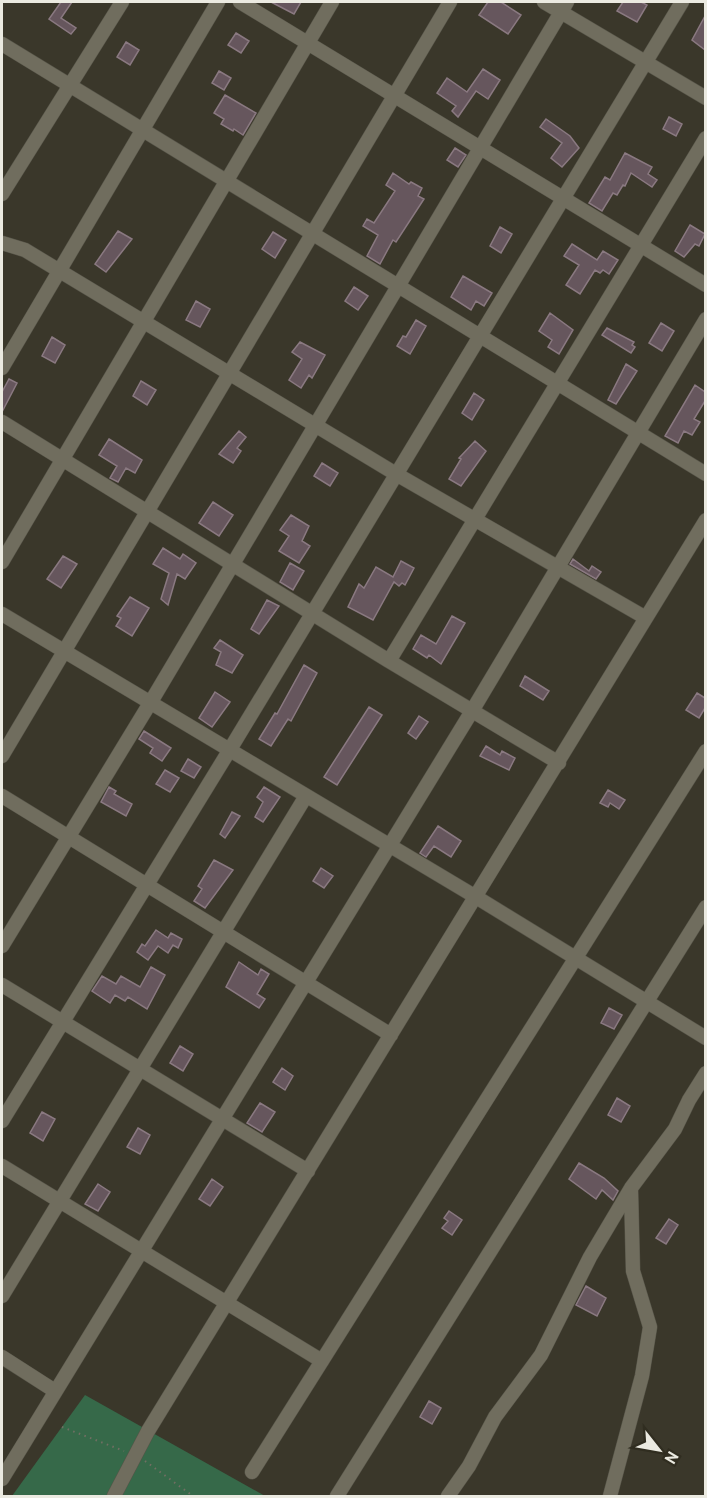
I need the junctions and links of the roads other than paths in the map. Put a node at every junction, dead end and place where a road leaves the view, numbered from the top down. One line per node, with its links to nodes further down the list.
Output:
1 (122, 2): 12 (street)
2 (218, 2): 15 (street)
3 (240, 2): 9 (street)
4 (332, 2): 9 (street)
5 (450, 2): 13 (street)
6 (544, 2): 8 (street)
7 (682, 2): 11 (street)
8 (564, 7): 11 (street); 17 (street)
9 (308, 43): 13 (street); 18 (street)
10 (2, 44): 12 (street)
11 (646, 62): 14 (street); 20 (street)
12 (70, 86): 15 (street); 19 (street)
13 (394, 96): 17 (street); 21 (street)
14 (705, 98)
15 (142, 130): 18 (street); 24 (street)
16 (705, 138): 23 (street)
17 (480, 147): 20 (street); 26 (street)
18 (226, 182): 21 (street); 28 (street)
19 (2, 194)
20 (565, 198): 23 (street); 29 (street)
21 (311, 235): 26 (street); 31 (street)
22 (2, 243): 24 (street)
23 (642, 246): 25 (street); 32 (street)
24 (60, 271): 28 (street); 30 (street)
25 (705, 285)
26 (396, 287): 29 (street); 34 (street)
27 (705, 319): 35 (street)
28 (144, 321): 31 (street); 36 (street)
29 (480, 338): 32 (street); 37 (street)
30 (2, 368)
31 (230, 372): 34 (street); 39 (street)
32 (558, 384): 35 (street); 40 (street)
33 (2, 422): 36 (street)
34 (315, 425): 37 (street); 43 (street)
35 (637, 433): 38 (street); 44 (street)
36 (62, 459): 39 (street); 42 (street)
37 (396, 474): 40 (street); 45 (street)
38 (705, 474)
39 (147, 512): 43 (street); 48 (street)
40 (476, 520): 44 (street); 49 (street)
41 (705, 520): 47 (street)
42 (2, 562)
43 (233, 562): 45 (street); 50 (street)
44 (557, 567): 47 (street); 51 (street)
45 (312, 612): 49 (street); 52 (street)
46 (2, 614): 48 (street)
47 (646, 618): 55 (street)
48 (64, 651): 50 (street); 54 (street)
49 (389, 661): 51 (street)
50 (150, 704): 52 (street); 58 (street)
51 (472, 711): 55 (street); 59 (street)
52 (229, 751): 57 (street); 60 (street)
53 (705, 751): 65 (street)
54 (2, 756)
55 (559, 763): 61 (street)
56 (2, 796): 58 (street)
57 (306, 796): 59 (street); 63 (street)
58 (68, 837): 60 (street); 64 (street)
59 (389, 845): 61 (street); 66 (street)
60 (147, 885): 63 (street); 69 (street)
61 (476, 897): 65 (street); 70 (street)
62 (705, 907): 68 (street)
63 (223, 933): 66 (street); 72 (street)
64 (2, 946)
65 (575, 958): 68 (street); 84 (street)
66 (305, 983): 70 (street); 74 (street)
67 (2, 985): 69 (street)
68 (646, 1001): 71 (street); 89 (street)
69 (63, 1022): 72 (street); 75 (street)
70 (391, 1035): 77 (street)
71 (705, 1038)
72 (140, 1068): 74 (street); 79 (street)
73 (705, 1073): 78 (street)
74 (222, 1118): 77 (street); 80 (street)
75 (2, 1121)
76 (2, 1166): 79 (street)
77 (308, 1171): 82 (street)
78 (631, 1188): 90 (street); 91 (street)
79 (59, 1201): 80 (street); 81 (street)
80 (140, 1252): 82 (street); 85 (street)
81 (2, 1296)
82 (226, 1304): 84 (street); 88 (street)
83 (2, 1357): 85 (street)
84 (322, 1360): 86 (street)
85 (55, 1391): 87 (street)
86 (252, 1472)
87 (2, 1479)
88 (114, 1497)
89 (337, 1497)
90 (448, 1497)
91 (610, 1497)

